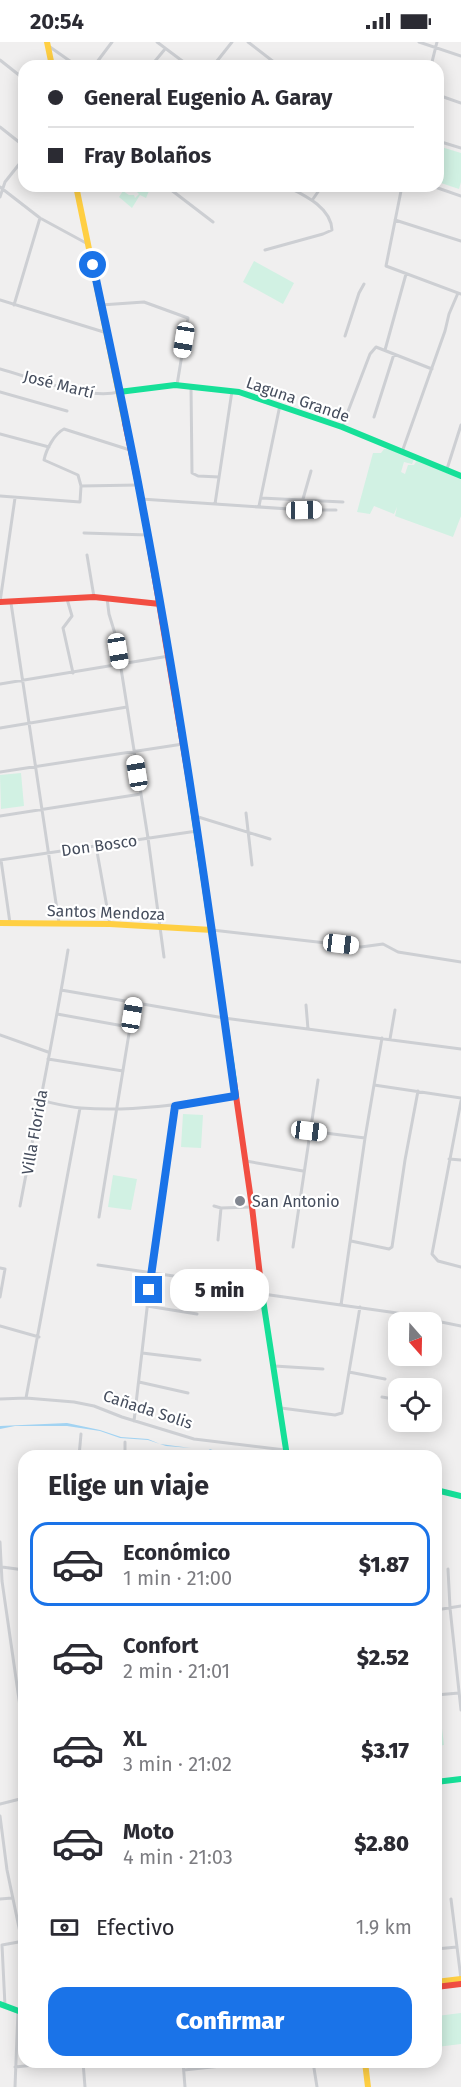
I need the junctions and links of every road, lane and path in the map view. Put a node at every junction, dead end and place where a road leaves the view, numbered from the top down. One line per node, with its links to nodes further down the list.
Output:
1 (112, 42): 14 (street)
2 (157, 42): 9 (street)
3 (232, 42): 17 (street)
4 (248, 42): 18 (street)
5 (419, 42): 8 (street)
6 (437, 42): 8 (street)
7 (48, 44): 12 (main road); 13 (street)
8 (435, 47): 10 (street); 19 (street)
9 (165, 49): 15 (street); 16 (street)
10 (461, 56)
11 (0, 60): 20 (street)
12 (51, 60)
13 (69, 60)
14 (98, 60)
15 (157, 60)
16 (181, 60)
17 (218, 60)
18 (271, 60)
19 (432, 60)
20 (18, 74)
21 (444, 98): 22 (street)
22 (461, 103)
23 (0, 128): 24 (street)
24 (18, 142)
25 (444, 143): 26 (street)
26 (461, 148)
27 (18, 166): 28 (street)
28 (1, 188): 36 (street); 38 (street)
29 (444, 190): 35 (street)
30 (77, 192): 42 (main road)
31 (174, 192): 40 (street)
32 (298, 192): 37 (street)
33 (318, 192): 37 (street)
34 (401, 192): 39 (street)
35 (461, 196)
36 (0, 198)
37 (313, 199): 43 (street)
38 (40, 218): 42 (street); 49 (street)
39 (395, 220): 41 (street); 44 (street)
40 (213, 222)
41 (461, 241)
42 (88, 245): 48 (main road)
43 (265, 250)
44 (405, 274): 46 (street); 52 (street)
45 (364, 284): 51 (street)
46 (460, 293): 55 (street)
47 (0, 300): 49 (street)
48 (101, 304): 50 (main road); 56 (street)
49 (14, 305): 50 (street)
50 (107, 333): 60 (main road)
51 (345, 336)
52 (385, 350): 53 (street); 65 (street)
53 (394, 354): 55 (street); 63 (street)
54 (0, 369): 60 (street, José Martí)
55 (432, 369): 69 (street)
56 (177, 385): 57 (main road, Laguna Grande); 60 (main road, Laguna Grande)
57 (191, 386): 58 (main road, Laguna Grande); 73 (street)
58 (232, 391): 61 (main road, Laguna Grande); 73 (street)
59 (0, 392): 62 (street)
60 (119, 392): 68 (main road)
61 (280, 405): 65 (main road, Laguna Grande); 78 (street)
62 (67, 411)
63 (374, 417)
64 (461, 425): 70 (street)
65 (342, 428): 69 (main road, Laguna Grande)
66 (0, 434): 67 (street)
67 (49, 447): 68 (street); 75 (street)
68 (131, 450): 74 (main road)
69 (402, 452): 70 (main road, Laguna Grande)
70 (447, 470): 72 (main road, Laguna Grande)
71 (312, 471): 80 (street)
72 (461, 476)
73 (219, 477): 82 (street)
74 (138, 485): 75 (street); 79 (main road)
75 (81, 486): 77 (street)
76 (0, 496): 77 (street)
77 (15, 498): 92 (street)
78 (261, 498): 80 (street); 83 (street)
79 (141, 499): 82 (street); 87 (main road)
80 (303, 499): 81 (street); 84 (street)
81 (343, 502)
82 (215, 504): 83 (street)
83 (259, 506): 84 (street)
84 (295, 509): 85 (street)
85 (336, 510)
86 (84, 533): 87 (street)
87 (148, 536): 94 (main road)
88 (87, 555): 89 (street)
89 (93, 597): 90 (main road); 91 (main road)
90 (107, 598): 94 (main road); 96 (street)
91 (67, 599): 93 (main road); 97 (street)
92 (0, 602): 93 (main road)
93 (11, 603): 98 (street)
94 (160, 604): 95 (main road)
95 (169, 656): 96 (street); 103 (main road)
96 (120, 665): 97 (street); 100 (street)
97 (73, 673): 98 (street)
98 (22, 680): 99 (street); 101 (street)
99 (0, 684)
100 (127, 707): 101 (street); 104 (street)
101 (29, 723): 102 (street); 105 (street)
102 (0, 728)
103 (183, 744): 104 (street); 111 (main road)
104 (134, 752): 105 (street); 107 (street)
105 (36, 767): 106 (street); 108 (street)
106 (0, 772)
107 (141, 794): 108 (street); 114 (street)
108 (42, 809): 110 (street); 117 (street)
109 (246, 813): 113 (street)
110 (0, 816)
111 (195, 816): 112 (main road); 113 (street)
112 (197, 831): 114 (street, Don Bosco); 125 (main road)
113 (248, 832): 115 (street); 119 (street)
114 (148, 838): 116 (street, Don Bosco); 124 (street)
115 (270, 839)
116 (96, 846): 117 (street, Don Bosco); 123 (street)
117 (49, 853): 118 (street, Don Bosco); 121 (street)
118 (1, 860): 120 (street)
119 (252, 865)
120 (10, 923): 121 (main road, Santos Mendoza); 122 (main road, Santos Mendoza)
121 (59, 923): 123 (main road, Santos Mendoza)
122 (0, 924)
123 (110, 924): 124 (main road, Santos Mendoza)
124 (160, 927): 125 (main road, Santos Mendoza); 127 (street)
125 (212, 930): 128 (street); 134 (main road)
126 (68, 950): 129 (street, Villa Florida)
127 (164, 957)
128 (461, 962)
129 (61, 990): 130 (street); 133 (street, Villa Florida)
130 (134, 1003): 134 (street); 135 (street)
131 (306, 1005): 136 (street)
132 (395, 1010): 139 (street)
133 (57, 1014): 135 (street); 141 (street, Villa Florida)
134 (224, 1018): 136 (street); 147 (main road)
135 (130, 1027): 143 (street)
136 (308, 1029): 138 (street)
137 (0, 1035): 141 (street)
138 (382, 1038): 139 (street); 145 (street)
139 (390, 1039): 140 (street)
140 (461, 1049)
141 (48, 1052): 142 (street, Villa Florida)
142 (48, 1059): 143 (street); 149 (street, Villa Florida)
143 (123, 1071): 152 (street)
144 (318, 1080): 153 (street)
145 (373, 1085): 146 (street); 154 (street)
146 (418, 1091): 148 (street); 165 (street)
147 (235, 1096): 150 (street); 157 (main road)
148 (461, 1099): 155 (street)
149 (39, 1100): 151 (street); 159 (street, Villa Florida)
150 (175, 1106): 152 (street); 170 (street)
151 (80, 1108): 152 (street); 180 (street)
152 (117, 1108): 163 (street)
153 (309, 1131): 154 (street); 158 (street)
154 (365, 1138): 165 (street)
155 (449, 1159): 156 (street); 169 (street)
156 (461, 1160)
157 (246, 1161): 158 (street); 161 (main road)
158 (303, 1172): 166 (street)
159 (20, 1206)
160 (214, 1206): 162 (street)
161 (252, 1207): 162 (street); 172 (main road)
162 (221, 1208): 164 (street)
163 (99, 1217)
164 (218, 1240)
165 (351, 1241): 174 (street)
166 (293, 1246)
167 (98, 1264): 170 (street)
168 (0, 1268): 173 (street)
169 (461, 1268)
170 (151, 1274): 171 (street); 175 (street)
171 (208, 1281)
172 (262, 1294): 174 (street); 183 (main road)
173 (0, 1296)
174 (341, 1305): 176 (street)
175 (147, 1306): 177 (street); 181 (street)
176 (360, 1307): 179 (street); 185 (street)
177 (197, 1314)
178 (0, 1326): 180 (street)
179 (461, 1326)
180 (39, 1336): 190 (street)
181 (142, 1353): 182 (street); 187 (street)
182 (200, 1360)
183 (273, 1366): 184 (street); 193 (main road)
184 (323, 1369)
185 (349, 1372): 186 (street); 193 (street)
186 (385, 1379)
187 (139, 1382): 188 (street); 194 (street)
188 (188, 1393)
189 (382, 1397): 191 (street)
190 (26, 1398): 192 (street, Cañada Solis); 194 (street, Cañada Solis)
191 (388, 1398)
192 (0, 1399)
193 (279, 1408): 200 (main road)
194 (134, 1421): 199 (street, Cañada Solis)
195 (81, 1434): 197 (street)
196 (125, 1442): 198 (street)
197 (80, 1450)
198 (125, 1450)
199 (267, 1450)
200 (286, 1450)
201 (442, 1491): 202 (main road)
202 (461, 1496)
203 (0, 1542): 204 (street)
204 (2, 1567): 205 (street); 210 (street)
205 (18, 1569)
206 (448, 1569): 208 (street)
207 (461, 1606): 208 (street)
208 (450, 1608): 209 (street); 211 (street)
209 (442, 1609)
210 (18, 1688)
211 (460, 1693): 212 (street); 213 (street)
212 (442, 1694)
213 (461, 1710)
214 (461, 1779): 215 (main road)
215 (442, 1781)
216 (18, 1800): 217 (street)
217 (0, 1804)
218 (0, 1816): 219 (street)
219 (12, 1898): 220 (street); 224 (street)
220 (0, 1899)
221 (451, 1899): 222 (street)
222 (453, 1920): 223 (street); 227 (street)
223 (461, 1920)
224 (18, 1921)
225 (18, 1942): 226 (street)
226 (1, 1945): 233 (street)
227 (457, 1947): 228 (street); 229 (street)
228 (442, 1948)
229 (461, 1979): 230 (main road)
230 (442, 1981)
231 (461, 1984): 232 (main road)
232 (442, 1986)
233 (3, 2005): 234 (main road)
234 (18, 2011)
235 (18, 2040): 236 (street)
236 (15, 2067): 237 (street); 243 (street)
237 (18, 2067)
238 (83, 2068): 244 (street)
239 (202, 2068): 242 (street)
240 (314, 2068): 246 (street)
241 (366, 2068): 247 (main road)
242 (184, 2070): 245 (street)
243 (15, 2087)
244 (85, 2087)
245 (185, 2087)
246 (317, 2087)
247 (368, 2087)

